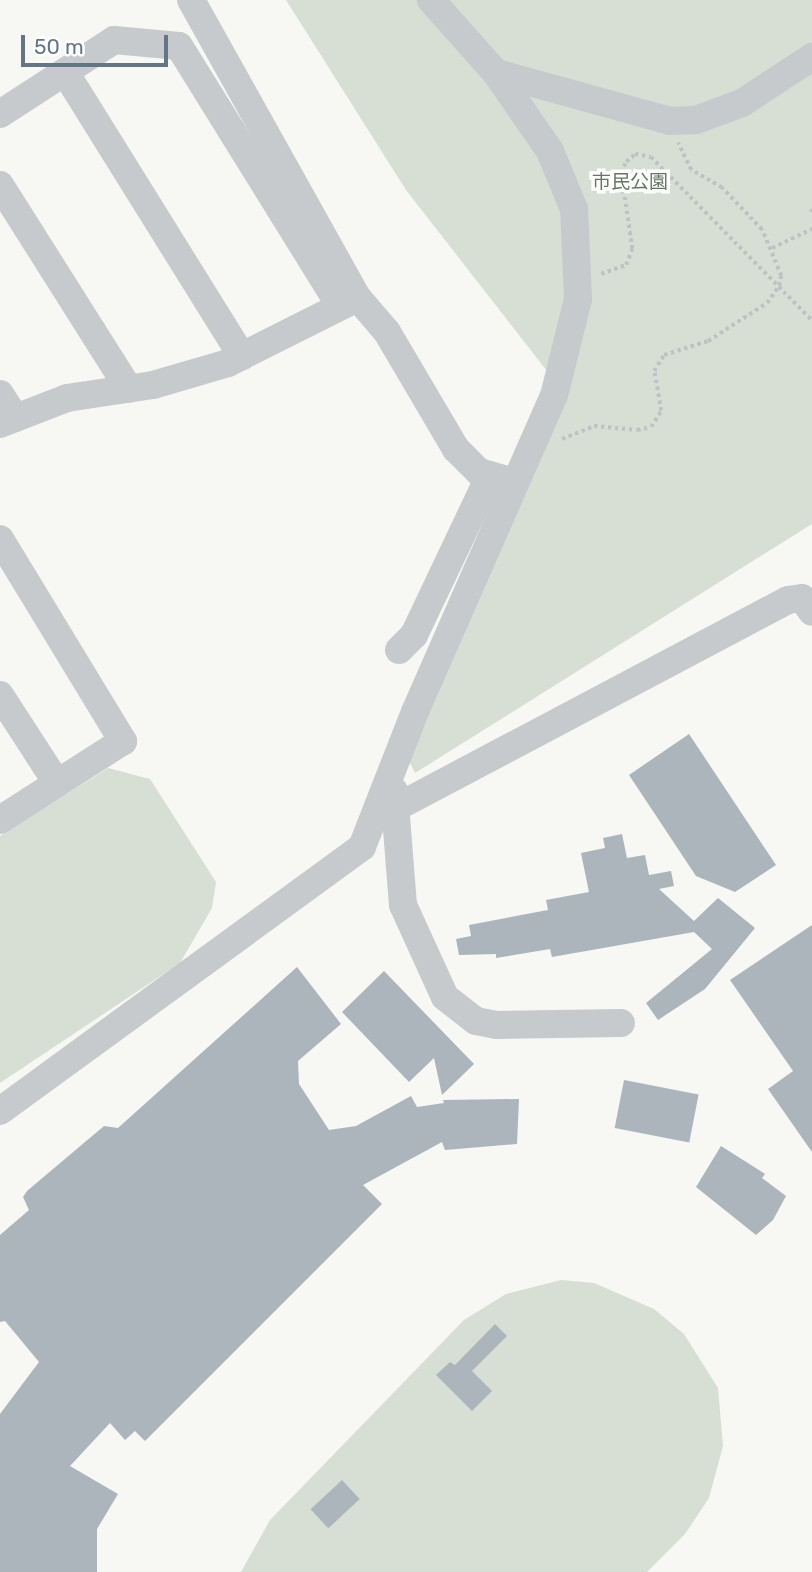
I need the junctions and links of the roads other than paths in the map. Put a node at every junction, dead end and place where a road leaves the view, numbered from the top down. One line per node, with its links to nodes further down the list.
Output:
1 (191, 0): 8 (street)
2 (431, 0): 5 (street)
3 (812, 57): 5 (street)
4 (65, 72): 6 (street); 8 (street); 9 (street)
5 (496, 73): 12 (street)
6 (0, 114)
7 (0, 185): 10 (street)
8 (349, 302): 9 (street); 12 (street)
9 (242, 356): 10 (street)
10 (129, 389): 11 (street)
11 (5, 412)
12 (502, 479): 15 (street); 17 (street)
13 (0, 539): 18 (street)
14 (812, 612): 19 (street)
15 (399, 650)
16 (0, 695): 18 (street)
17 (390, 771): 19 (street); 22 (street)
18 (57, 783): 20 (street)
19 (397, 807): 21 (street)
20 (0, 818)
21 (621, 1023)
22 (0, 1111)

